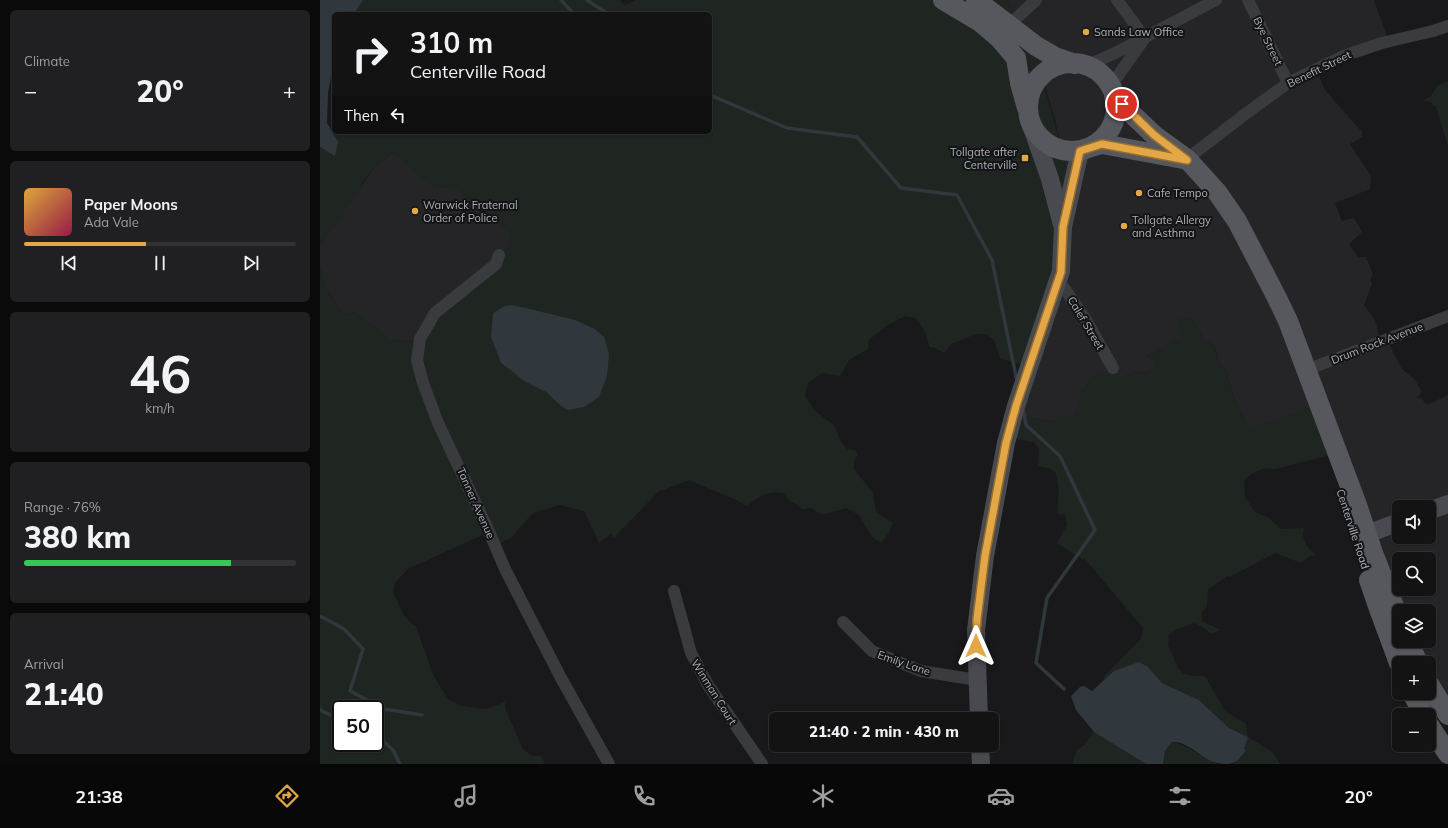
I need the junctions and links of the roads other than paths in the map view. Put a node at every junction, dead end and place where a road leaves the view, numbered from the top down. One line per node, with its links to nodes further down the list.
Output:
1 (943, 0): 13 (main road)
2 (976, 0): 7 (main road)
3 (1036, 0): 7 (street)
4 (1117, 0): 9 (street)
5 (1216, 0): 9 (street)
6 (1248, 0): 11 (street, Bye Street)
7 (1009, 25): 10 (main road)
8 (1448, 26): 11 (street, Benefit Street)
9 (1145, 38): 10 (street); 12 (street)
10 (1080, 65): 12 (main road); 13 (main road)
11 (1288, 83): 15 (street, Benefit Street)
12 (1112, 92): 14 (main road); 15 (main road, Centerville Road)
13 (1029, 117): 14 (main road); 16 (main road)
14 (1085, 149): 15 (main road); 16 (main road)
15 (1187, 160): 21 (main road, Centerville Road)
16 (1063, 227): 18 (main road)
17 (500, 255): 35 (street, Tanner Avenue)
18 (1058, 278): 20 (street, Calef Street); 30 (main road)
19 (1448, 316): 21 (street, Drum Rock Avenue)
20 (1113, 368)
21 (1306, 370): 25 (main road, Centerville Road)
22 (1448, 504): 23 (main road)
23 (1436, 508)
24 (1392, 525): 25 (main road)
25 (1361, 536): 27 (main road, Centerville Road); 29 (main road, Centerville Road)
26 (674, 591): 36 (street, Winman Court)
27 (1393, 604)
28 (843, 622): 30 (street, Emily Lane)
29 (1396, 656)
30 (978, 680): 32 (main road)
31 (1436, 695): 33 (main road)
32 (979, 712)
33 (1448, 715)
34 (980, 752): 37 (main road)
35 (609, 764)
36 (762, 764)
37 (981, 764)

